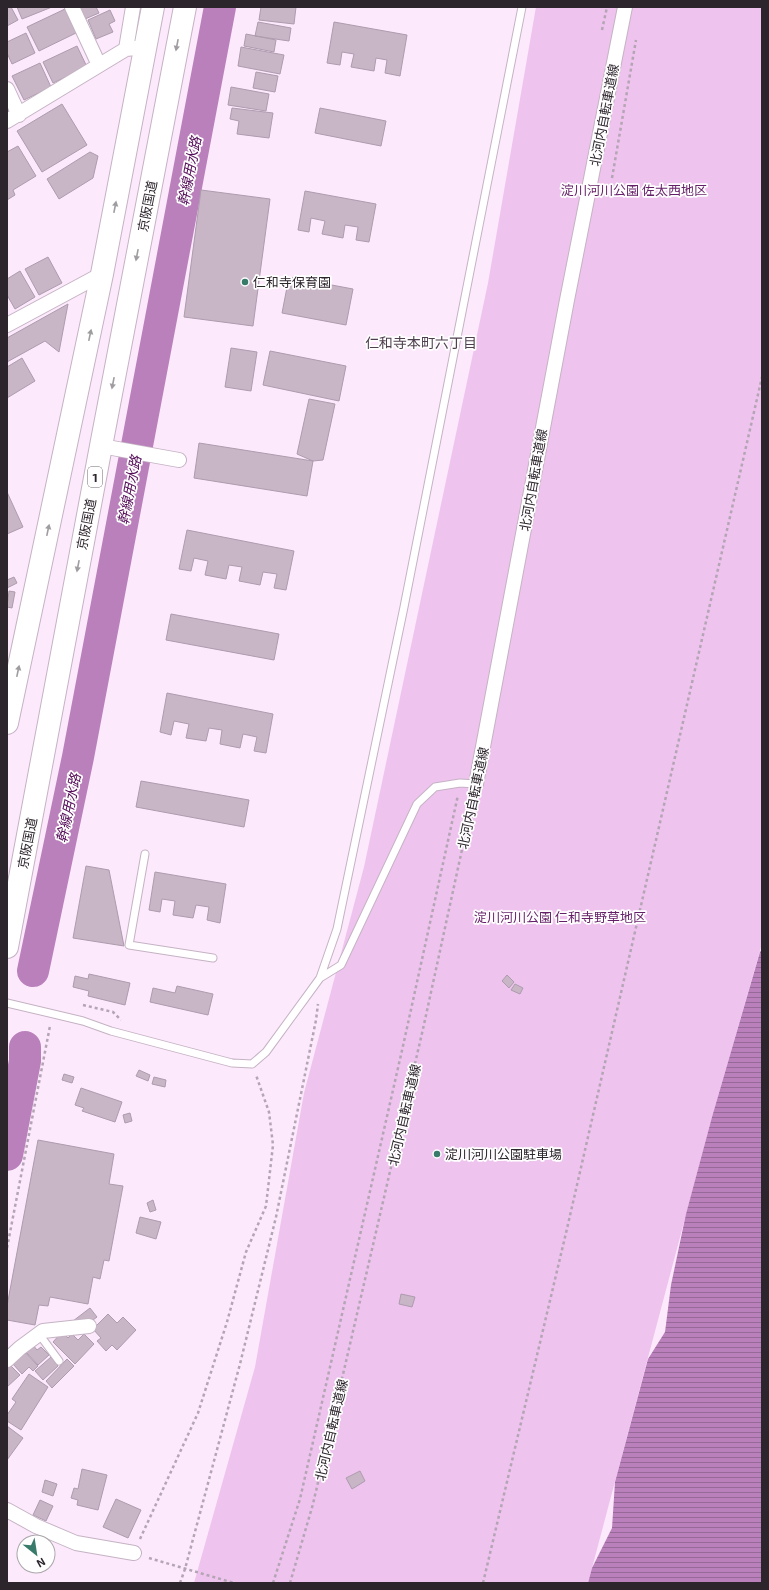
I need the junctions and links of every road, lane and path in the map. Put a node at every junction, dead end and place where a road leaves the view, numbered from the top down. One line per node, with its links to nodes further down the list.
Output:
1 (72, 7): 9 (street)
2 (133, 7): 8 (street)
3 (153, 7): 8 (highway)
4 (185, 7): 16 (highway, 京阪国道 / 1, one-way to 16)
5 (522, 7): 23 (lane)
6 (625, 7): 19 (street, 北河内自転車道線)
7 (637, 38): 12 (path)
8 (136, 48): 9 (street); 13 (highway, one-way to 8)
9 (99, 65): 11 (street)
10 (7, 89): 11 (street)
11 (13, 118)
12 (612, 178)
13 (102, 274): 14 (street); 18 (highway, one-way to 13)
14 (7, 325)
15 (762, 377): 38 (path)
16 (101, 446): 17 (street); 21 (highway, 京阪国道 / 1, one-way to 21)
17 (179, 460)
18 (7, 723)
19 (476, 784): 23 (lane); 37 (path, 北河内自転車道線)
20 (145, 854): 22 (lane)
21 (7, 947)
22 (213, 958)
23 (320, 978): 26 (lane); 34 (path)
24 (7, 1003): 25 (lane)
25 (53, 1013): 26 (lane); 27 (path)
26 (252, 1064): 33 (path)
27 (7, 1248)
28 (89, 1326): 29 (street)
29 (39, 1334): 30 (street); 31 (lane)
30 (7, 1360)
31 (59, 1360)
32 (7, 1510): 33 (street)
33 (134, 1553): 34 (path)
34 (185, 1568): 35 (path); 36 (path)
35 (180, 1583)
36 (234, 1583)
37 (290, 1583)
38 (483, 1583)

